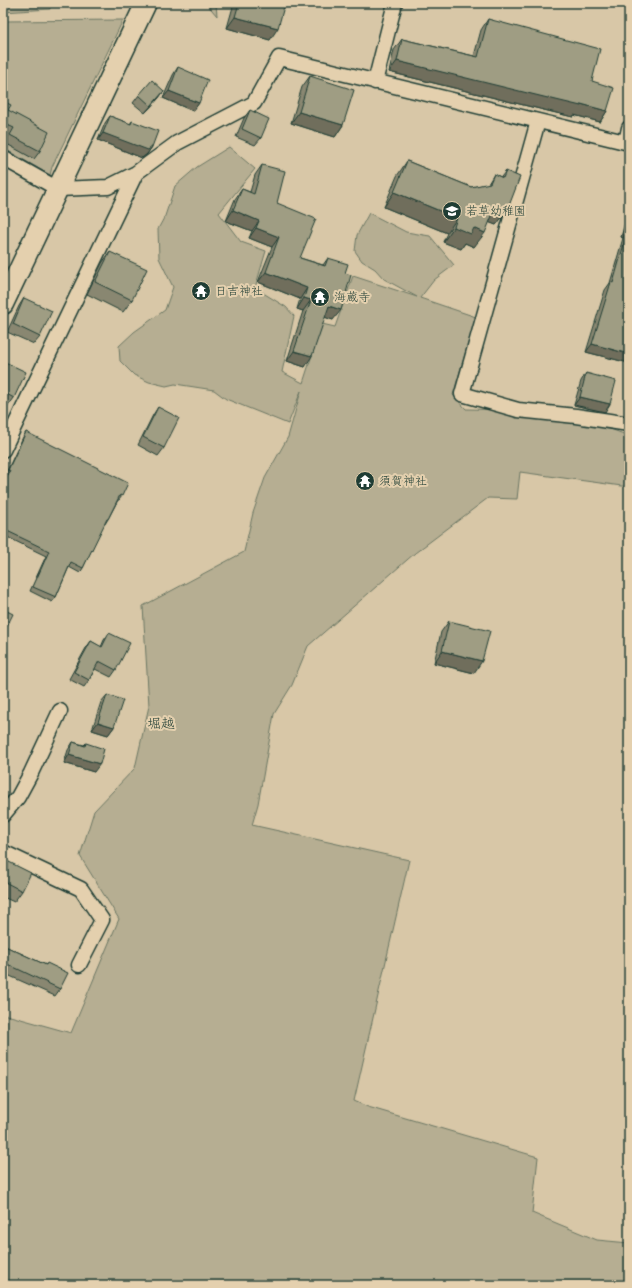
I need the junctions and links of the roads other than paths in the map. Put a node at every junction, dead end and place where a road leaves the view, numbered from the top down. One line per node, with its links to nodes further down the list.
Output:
1 (146, 3): 9 (street)
2 (395, 3): 3 (street)
3 (375, 82): 4 (street); 8 (street)
4 (538, 121): 6 (street); 11 (street)
5 (629, 128): 6 (street)
6 (627, 142)
7 (3, 158): 9 (street)
8 (136, 173): 9 (street); 12 (street)
9 (58, 189): 10 (street)
10 (3, 304)
11 (629, 424)
12 (3, 450)
13 (60, 711): 14 (street)
14 (3, 815)
15 (3, 852): 16 (street)
16 (79, 965)

